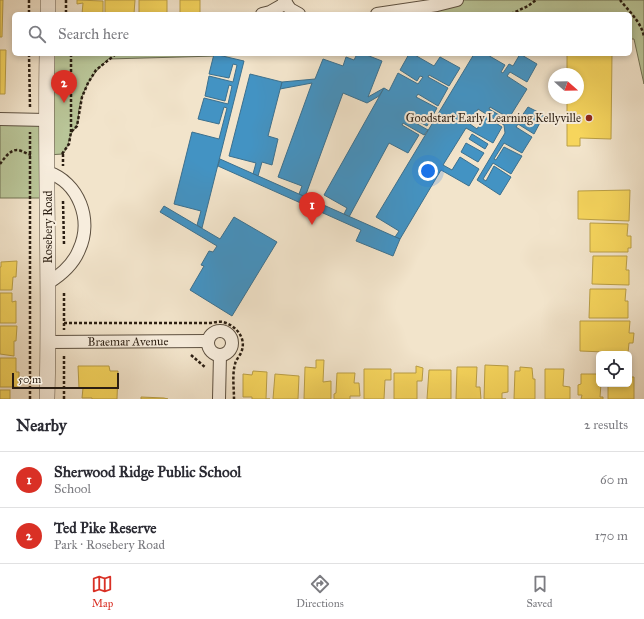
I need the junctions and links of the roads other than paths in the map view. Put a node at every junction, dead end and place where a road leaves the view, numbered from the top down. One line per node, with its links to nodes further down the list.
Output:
1 (48, 0): 4 (street)
2 (457, 0): 7 (street)
3 (285, 2): 5 (street); 6 (street)
4 (48, 12)
5 (270, 12)
6 (295, 12)
7 (390, 12)
8 (47, 56): 10 (street, Rosebery Road)
9 (0, 119): 10 (street)
10 (46, 120): 11 (street, Rosebery Road)
11 (47, 172): 12 (street, Rosebery Road); 12 (street)
12 (48, 283): 14 (street, Rosebery Road)
13 (208, 341): 14 (street, Braemar Avenue); 15 (street); 15 (street)
14 (48, 342): 16 (street, Rosebery Road)
15 (220, 355): 17 (street)
16 (47, 399)
17 (218, 399)

